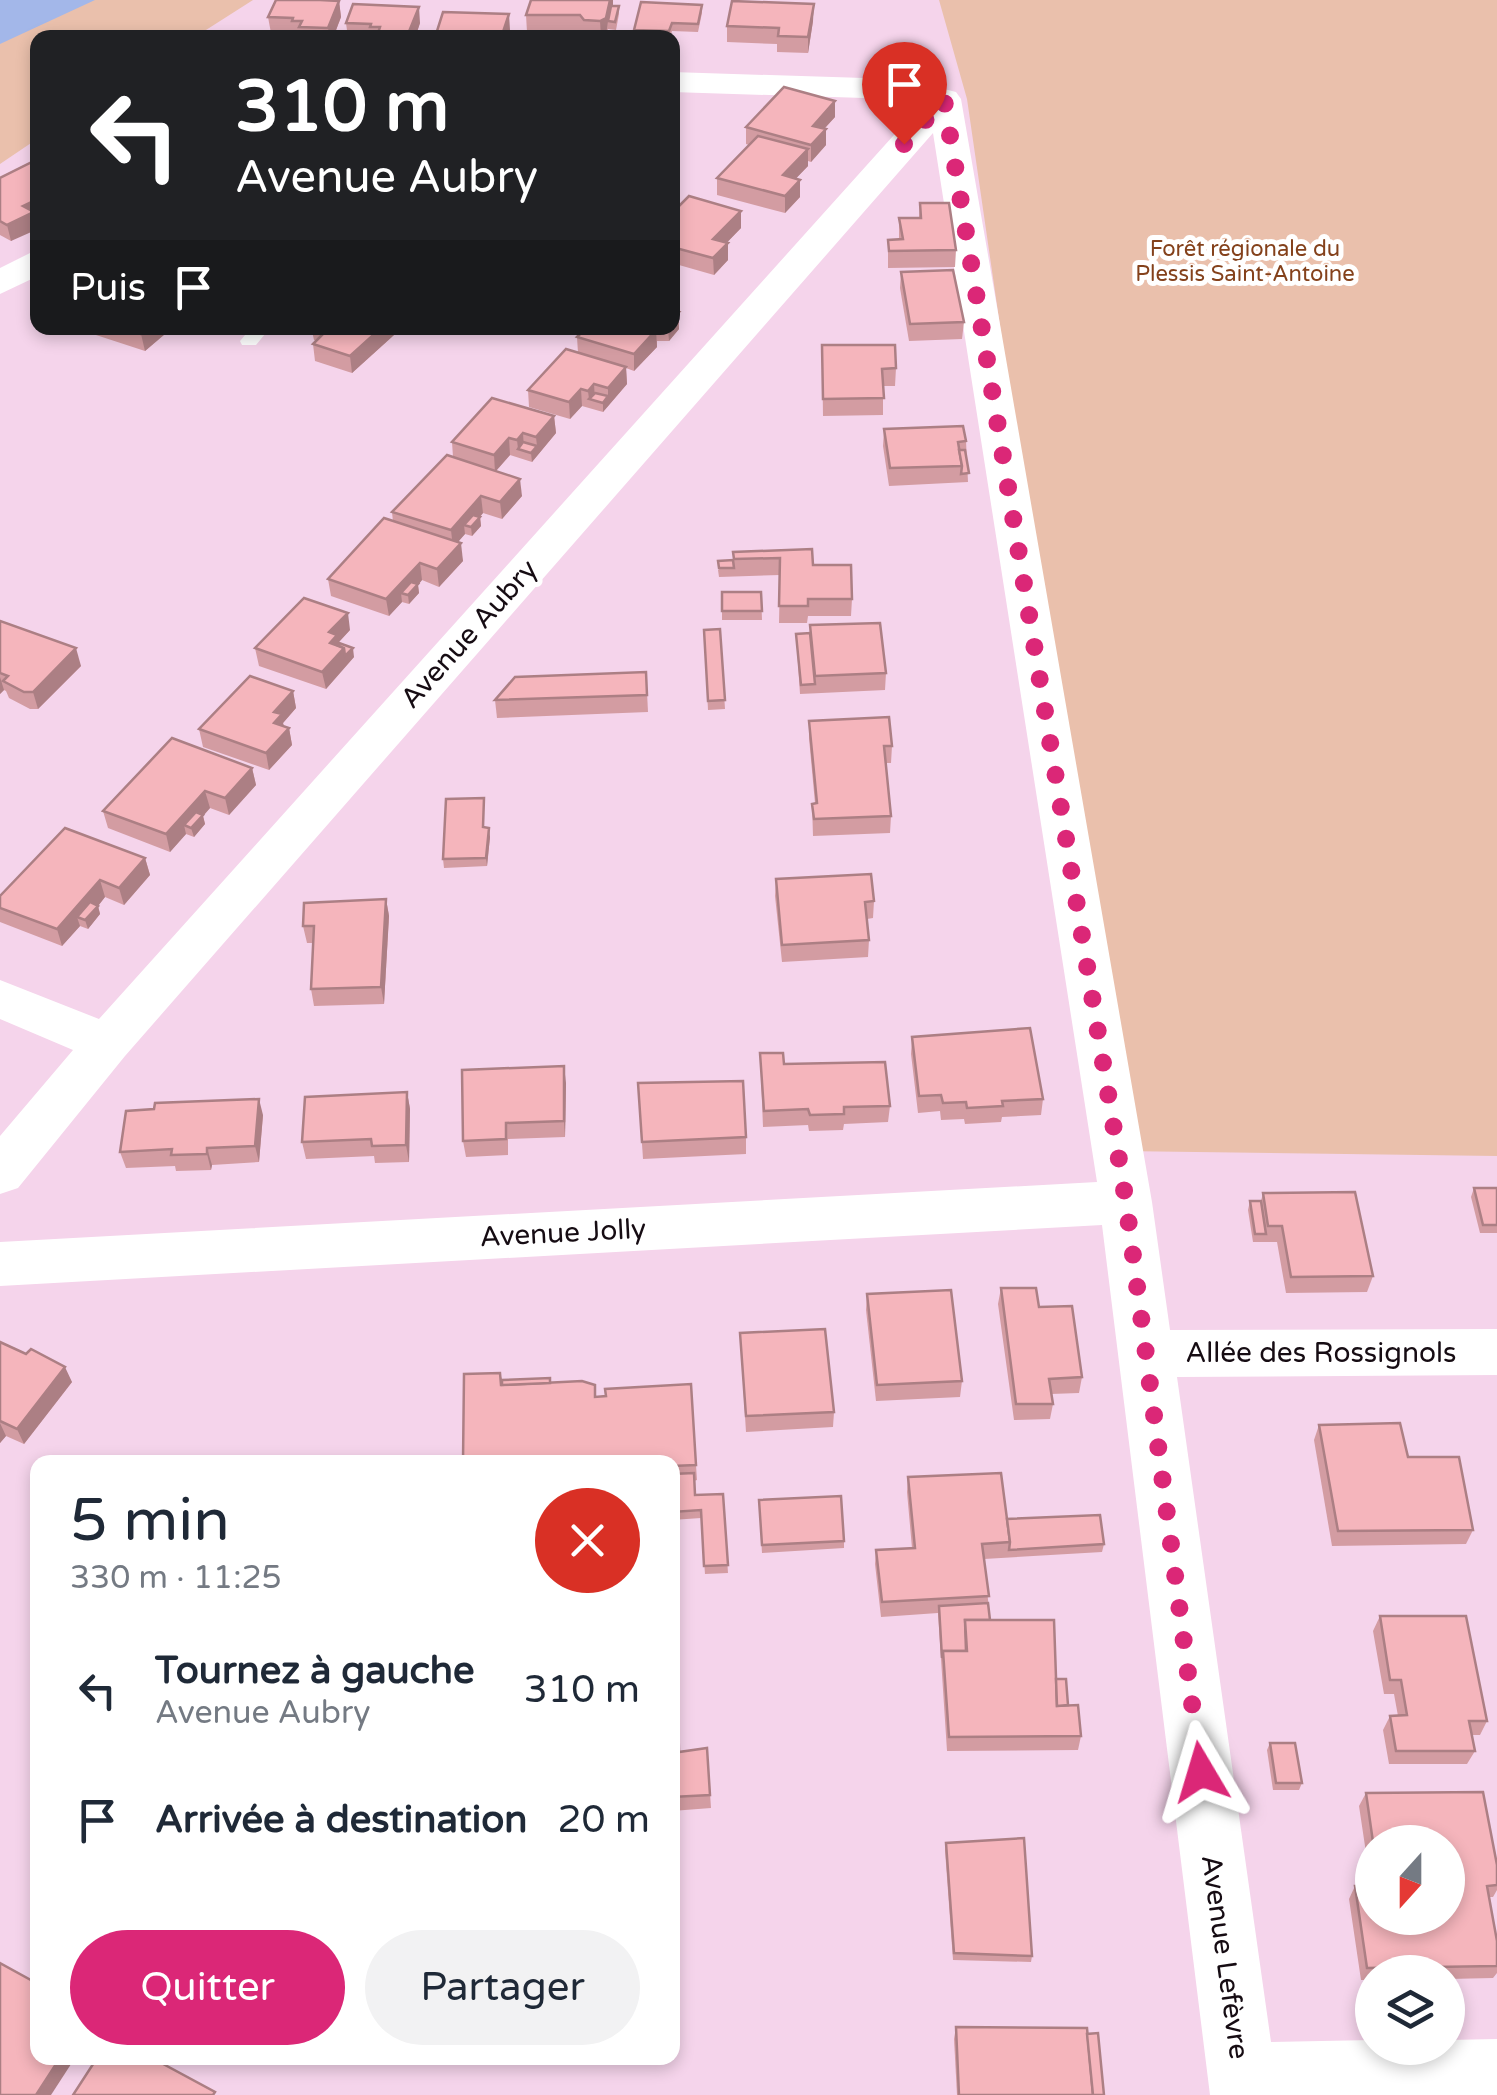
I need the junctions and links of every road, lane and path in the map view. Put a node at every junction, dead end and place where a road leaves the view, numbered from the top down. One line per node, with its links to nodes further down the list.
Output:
1 (680, 82): 2 (street)
2 (944, 99): 6 (street, Avenue Aubry); 8 (street, Avenue Lefèvre)
3 (30, 265): 4 (street)
4 (0, 283)
5 (0, 999): 6 (street)
6 (108, 1043): 7 (street, Avenue Aubry)
7 (0, 1173)
8 (1126, 1202): 9 (street, Avenue Jolly); 11 (street, Avenue Lefèvre)
9 (0, 1264)
10 (1497, 1352): 11 (street, Allée des Rossignols)
11 (1146, 1354): 13 (street, Avenue Lefèvre)
12 (1497, 2074): 13 (street)
13 (1242, 2086)

